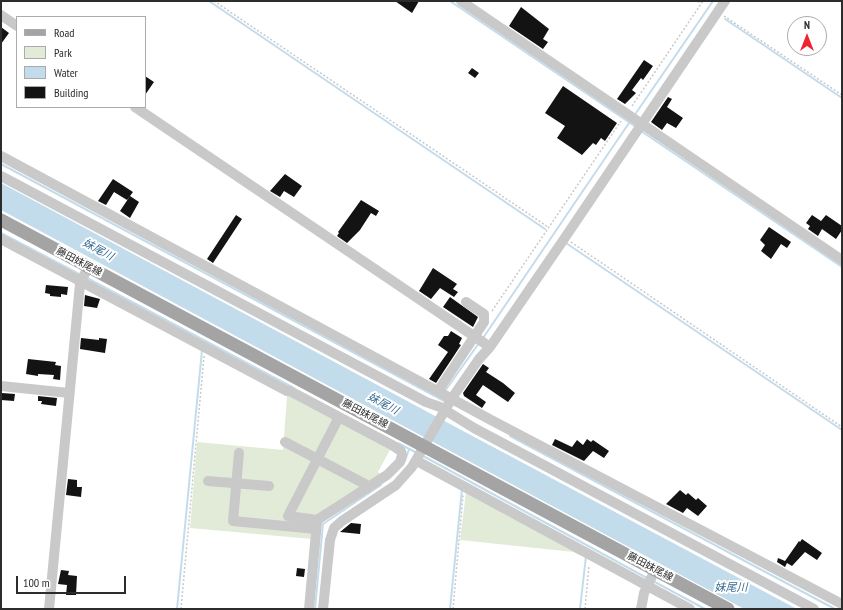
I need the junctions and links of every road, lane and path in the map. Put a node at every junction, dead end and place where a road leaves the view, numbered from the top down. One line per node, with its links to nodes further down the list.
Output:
1 (214, 1): 16 (path)
2 (461, 1): 10 (street)
3 (703, 1): 10 (path)
4 (724, 1): 5 (street)
5 (718, 11): 8 (path); 11 (street)
6 (1, 15): 7 (street)
7 (16, 25)
8 (842, 95)
9 (136, 108): 23 (street)
10 (624, 117): 11 (street); 16 (path)
11 (640, 127): 17 (street); 19 (street)
12 (1, 156): 14 (street)
13 (1, 176): 14 (street)
14 (40, 186): 26 (street); 28 (street)
15 (1, 220): 20 (main road, 藤田妹尾線)
16 (548, 227): 22 (path)
17 (565, 238): 23 (street); 30 (path)
18 (1, 240): 20 (street)
19 (842, 260)
20 (84, 275): 24 (street); 27 (street); 32 (main road, 藤田妹尾線)
21 (466, 302): 22 (street)
22 (484, 322): 23 (street)
23 (479, 341): 26 (street); 28 (street)
24 (204, 347): 29 (street); 45 (path)
25 (1, 386): 27 (street)
26 (438, 391): 28 (street)
27 (69, 393): 44 (street)
28 (448, 406): 32 (street); 43 (street); 53 (street)
29 (339, 417): 34 (street); 38 (street)
30 (842, 427)
31 (285, 442): 34 (street)
32 (422, 452): 38 (street); 39 (street); 42 (main road, 藤田妹尾線)
33 (239, 453): 36 (street)
34 (316, 458): 38 (street); 40 (street)
35 (208, 481): 36 (street)
36 (236, 483): 37 (street); 40 (street)
37 (269, 486)
38 (377, 487): 40 (street); 47 (street)
39 (464, 487): 41 (street); 48 (path)
40 (316, 524): 46 (street)
41 (588, 554): 42 (street); 49 (path)
42 (651, 579): 50 (street); 51 (street); 52 (main road, 藤田妹尾線)
43 (842, 604)
44 (49, 609)
45 (181, 609)
46 (309, 609)
47 (323, 609)
48 (453, 609)
49 (585, 609)
50 (641, 609)
51 (690, 609)
52 (728, 609)
53 (814, 609)

